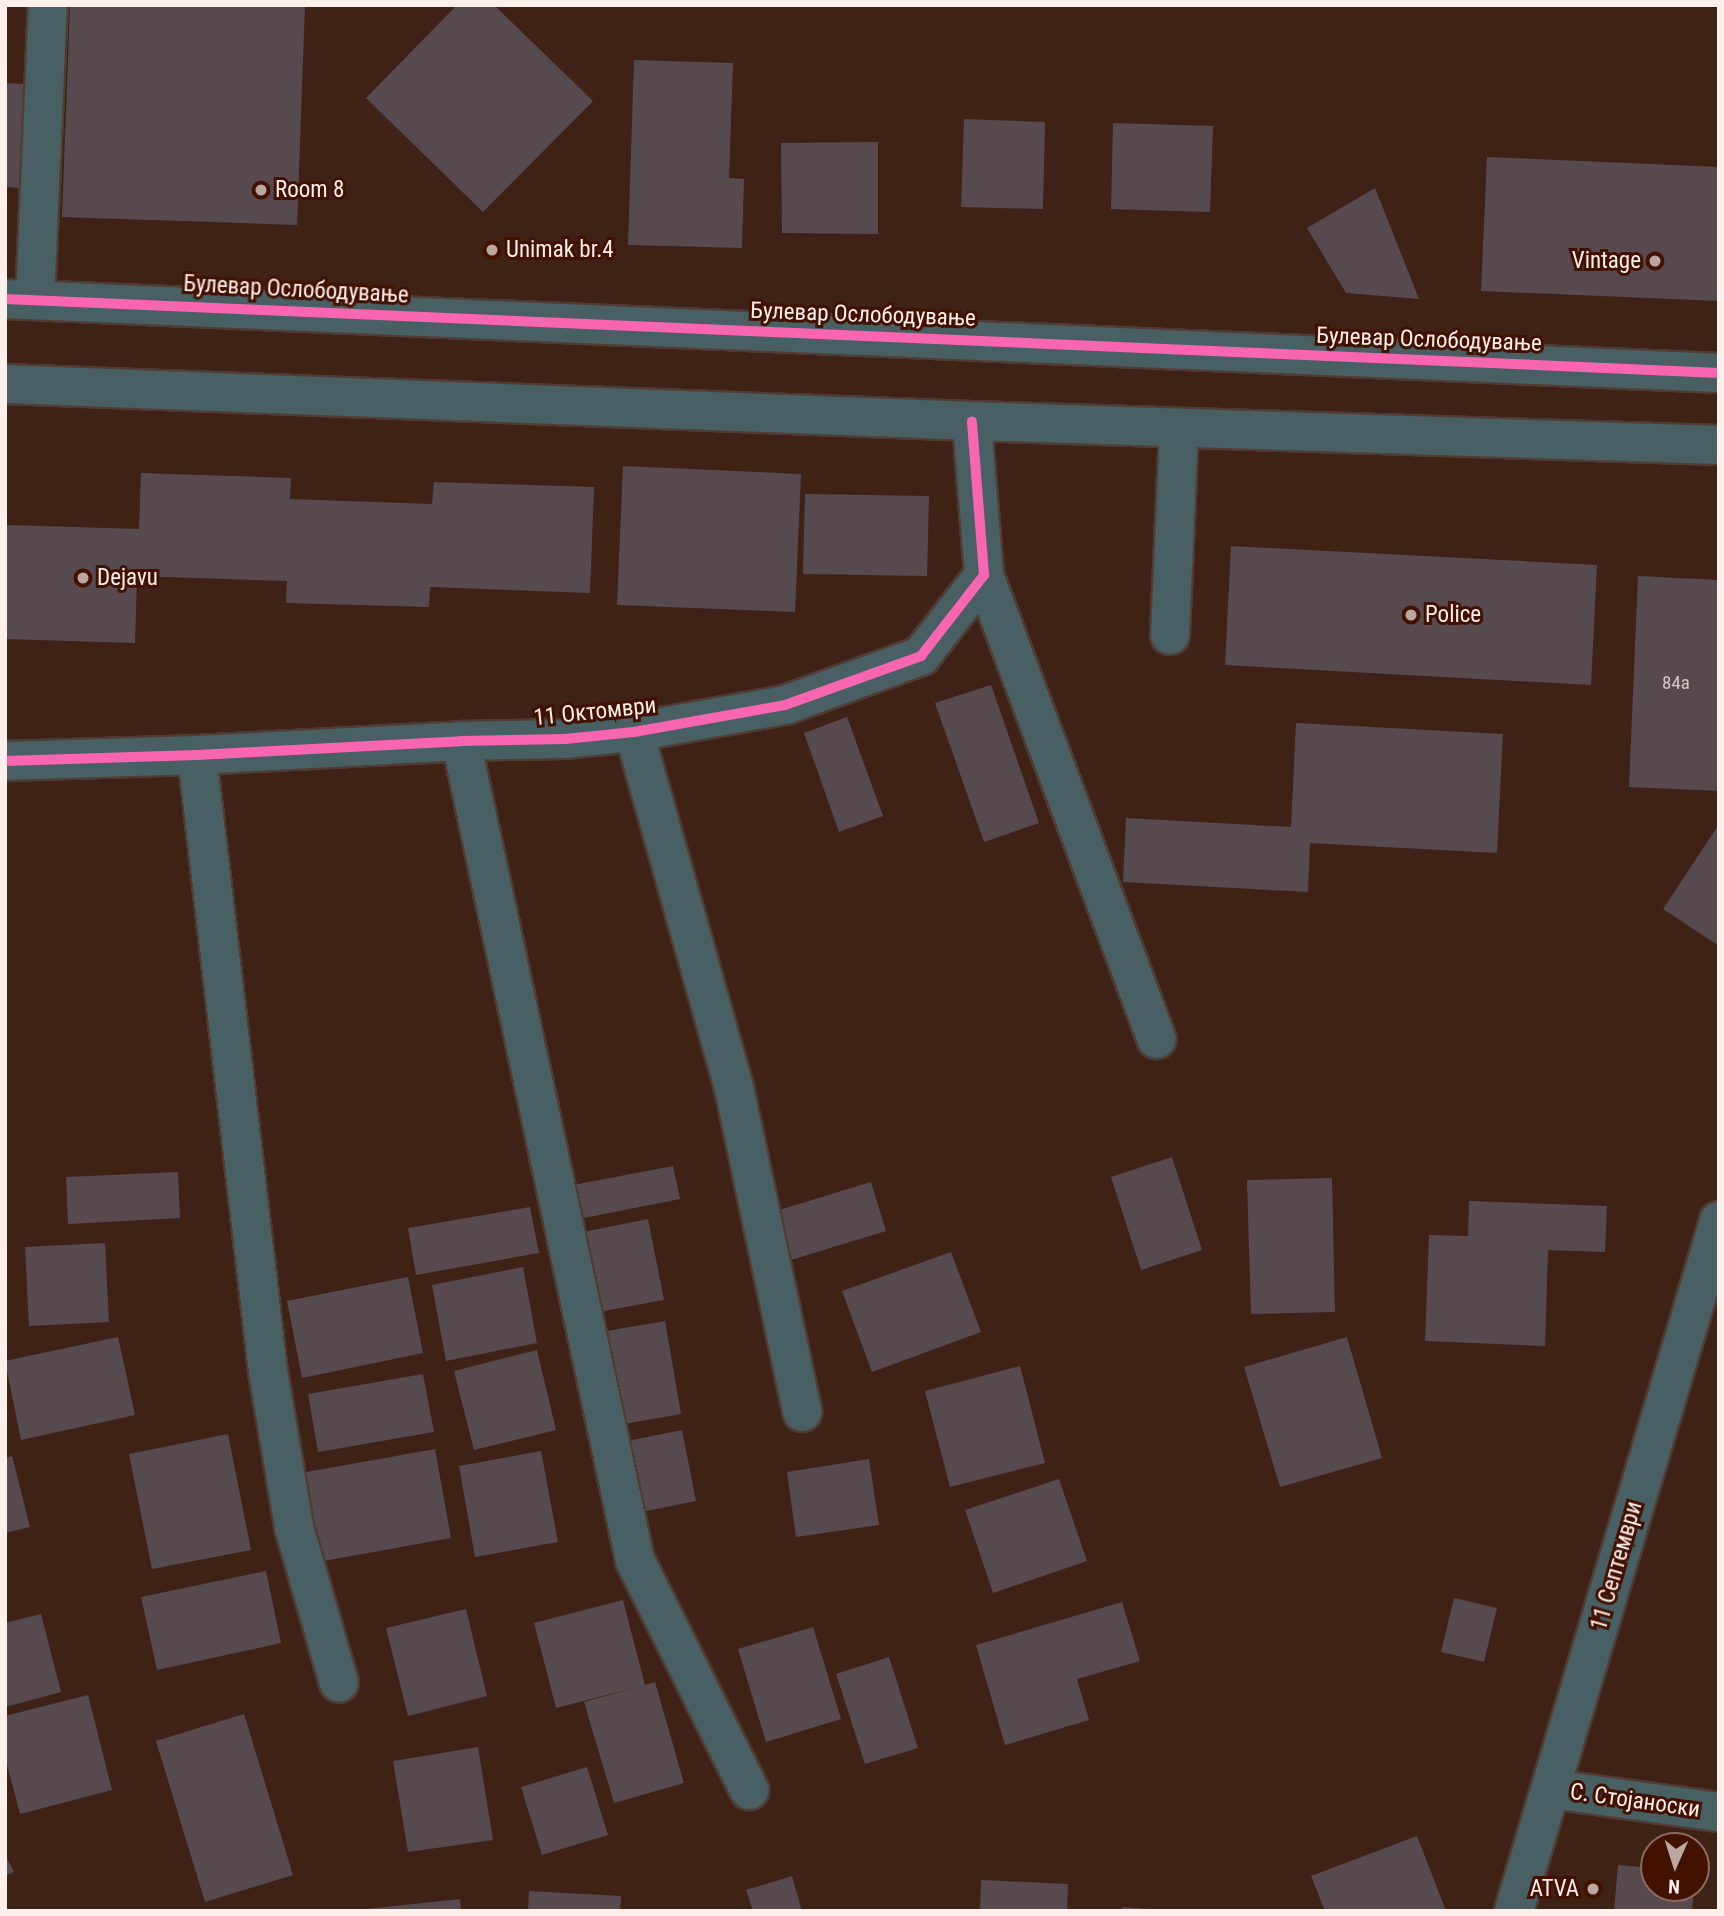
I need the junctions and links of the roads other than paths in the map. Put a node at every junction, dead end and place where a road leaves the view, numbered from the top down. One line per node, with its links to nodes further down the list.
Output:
1 (48, 5): 2 (street)
2 (20, 300): 3 (street, Булевар Ослободување)
3 (1719, 373)
4 (5, 384): 5 (street)
5 (972, 421): 6 (street); 8 (street)
6 (1179, 428): 7 (street); 9 (street)
7 (1719, 445)
8 (984, 575): 10 (street, 11 Октомври); 14 (street)
9 (1170, 635)
10 (634, 732): 11 (street, 11 Октомври); 16 (street)
11 (461, 741): 12 (street, 11 Октомври); 19 (street)
12 (197, 755): 13 (street, 11 Октомври); 17 (street)
13 (5, 761)
14 (1157, 1039)
15 (1719, 1221): 18 (street, 11 Септември)
16 (802, 1412)
17 (339, 1683)
18 (1551, 1789): 20 (street, С. Стојаноски); 21 (street, 11 Септември)
19 (749, 1790)
20 (1719, 1812)
21 (1514, 1911)

